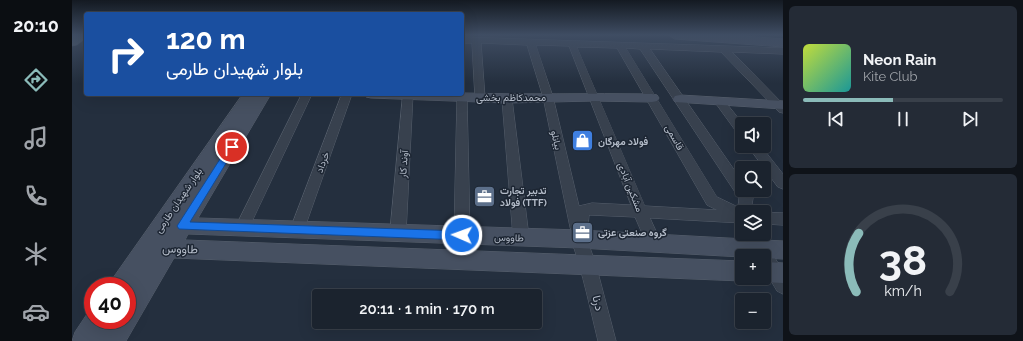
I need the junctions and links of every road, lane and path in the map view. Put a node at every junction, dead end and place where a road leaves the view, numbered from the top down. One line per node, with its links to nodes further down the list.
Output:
1 (477, 51): 18 (street)
2 (534, 51): 16 (street, بیانلو)
3 (575, 51): 17 (street, مشکین آبادی)
4 (624, 51): 19 (street, قاسمی)
5 (646, 51): 21 (street)
6 (726, 51): 23 (street)
7 (772, 51): 8 (street)
8 (783, 61)
9 (249, 96): 33 (street, بلوار شهیدان طارمی)
10 (263, 96): 34 (street, بلوار شهیدان طارمی)
11 (306, 96): 35 (street)
12 (346, 96): 36 (street, خرداد)
13 (408, 96): 37 (street, آوند کار)
14 (435, 96): 15 (street, محمدکاظم بخشی)
15 (462, 97): 18 (street, محمدکاظم بخشی); 38 (street)
16 (548, 97): 17 (street, محمدکاظم بخشی); 20 (street, محمدکاظم بخشی); 40 (street, بیانلو)
17 (594, 97): 19 (street, محمدکاظم بخشی); 28 (street, مشکین آبادی)
18 (480, 98): 20 (street, محمدکاظم بخشی)
19 (652, 98): 29 (street, قاسمی)
20 (507, 99): 39 (street)
21 (680, 99): 22 (street); 27 (street)
22 (719, 101): 23 (street); 24 (street)
23 (781, 106)
24 (735, 122)
25 (759, 153): 26 (street)
26 (783, 184)
27 (745, 205)
28 (641, 211): 30 (street); 40 (street); 42 (street, مشکین آبادی)
29 (735, 213)
30 (735, 217)
31 (771, 218): 32 (street)
32 (783, 219)
33 (162, 225): 34 (street, طاووس); 43 (street, بلوار شهیدان طارمی)
34 (182, 226): 35 (street, طاووس); 44 (street, بلوار شهیدان طارمی)
35 (242, 228): 36 (street, طاووس)
36 (297, 230): 37 (street, طاووس)
37 (398, 233): 38 (street, طاووس)
38 (462, 235): 39 (street, طاووس)
39 (521, 237): 40 (street, طاووس)
40 (579, 239): 42 (street, طاووس); 46 (street, بیانلو)
41 (756, 241): 42 (street, طاووس); 45 (street, طاووس); 48 (street)
42 (653, 242)
43 (146, 248): 44 (street, طاووس); 49 (street, بلوار شهیدان طارمی)
44 (167, 249): 46 (street, طاووس); 50 (street, بلوار شهیدان طارمی)
45 (783, 250)
46 (588, 265): 47 (street, طاووس); 55 (street, درنا)
47 (735, 271)
48 (776, 276)
49 (126, 277)
50 (136, 300)
51 (92, 329): 53 (street)
52 (118, 329): 54 (street)
53 (84, 341)
54 (111, 341)
55 (607, 341)

